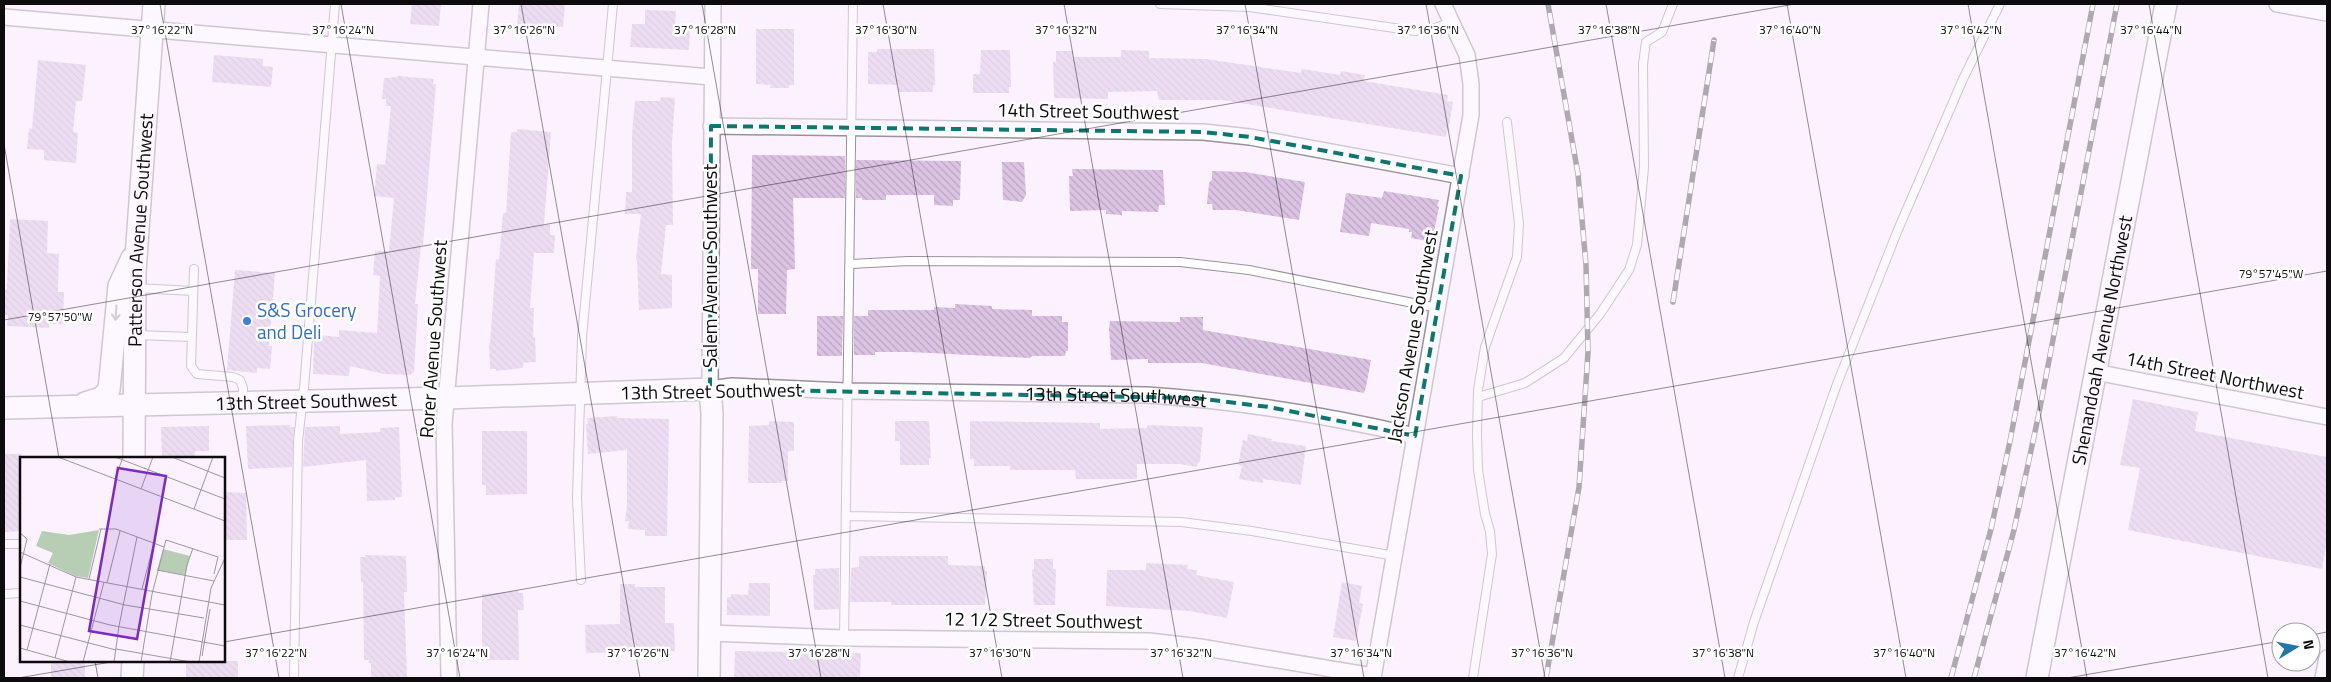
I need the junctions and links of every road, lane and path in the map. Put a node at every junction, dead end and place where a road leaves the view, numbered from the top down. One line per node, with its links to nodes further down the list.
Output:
1 (154, 4): 16 (street, Patterson Avenue Southwest)
2 (336, 4): 17 (lane)
3 (481, 4): 18 (street, Rorer Avenue Southwest)
4 (613, 4): 19 (lane)
5 (713, 4): 20 (street, Salem Avenue Southwest)
6 (853, 4): 23 (lane)
7 (1160, 4): 15 (lane)
8 (1444, 4): 15 (street, Jackson Avenue Southwest)
9 (1673, 4): 37 (lane)
10 (2000, 4): 64 (lane)
11 (2166, 4): 33 (street, Shenandoah Avenue Northwest)
12 (2277, 4): 13 (street)
13 (2327, 13)
14 (4, 17): 16 (street)
15 (1452, 22): 24 (street, Jackson Avenue Southwest)
16 (151, 30): 17 (street); 25 (street, Patterson Avenue Southwest)
17 (334, 45): 18 (street); 39 (lane)
18 (477, 58): 19 (street); 38 (street, Rorer Avenue Southwest)
19 (607, 68): 20 (street); 36 (lane)
20 (711, 77): 22 (street, Salem Avenue Southwest)
21 (1508, 122): 37 (lane)
22 (711, 126): 23 (street, 14th Street Southwest); 34 (street, Salem Avenue Southwest)
23 (853, 127): 24 (street, 14th Street Southwest); 26 (lane)
24 (1461, 176): 30 (street, Jackson Avenue Southwest)
25 (136, 251): 28 (street, Patterson Avenue Southwest); 42 (street, one-way to 42)
26 (851, 264): 30 (lane); 35 (lane)
27 (194, 269): 29 (lane)
28 (134, 288): 29 (lane); 31 (street, Patterson Avenue Southwest)
29 (193, 291): 32 (lane)
30 (1438, 308): 45 (street, Jackson Avenue Southwest)
31 (134, 335): 32 (lane); 41 (street, Patterson Avenue Southwest)
32 (191, 337): 40 (lane)
33 (2096, 372): 44 (street, 14th Street Northwest); 65 (street, Shenandoah Avenue Northwest)
34 (710, 389): 35 (street, 13th Street Southwest); 36 (street, 13th Street Southwest); 54 (street, Salem Avenue Southwest)
35 (846, 391): 45 (street, 13th Street Southwest); 47 (lane)
36 (581, 393): 38 (street, 13th Street Southwest); 51 (lane)
37 (1478, 397): 63 (lane)
38 (446, 398): 39 (street, 13th Street Southwest); 61 (street, Rorer Avenue Southwest)
39 (302, 402): 40 (street, 13th Street Southwest); 60 (lane)
40 (243, 403): 41 (street, 13th Street Southwest)
41 (134, 405): 42 (street, 13th Street Southwest); 46 (street, Patterson Avenue Southwest)
42 (66, 406): 43 (street, 13th Street Southwest)
43 (4, 408)
44 (2327, 417)
45 (1415, 436): 50 (street, Jackson Avenue Southwest)
46 (134, 457)
47 (846, 516): 50 (lane); 55 (lane)
48 (4, 544): 49 (lane)
49 (20, 544)
50 (1395, 556): 58 (street, Jackson Avenue Southwest)
51 (581, 580)
52 (20, 593): 53 (lane)
53 (4, 594)
54 (709, 633): 55 (street, 12 1/2 Street Southwest); 62 (street, Salem Avenue Southwest)
55 (844, 638): 58 (street, 12 1/2 Street Southwest)
56 (2327, 658): 66 (street)
57 (132, 662): 59 (street)
58 (1373, 677)
59 (132, 678)
60 (294, 678)
61 (449, 678)
62 (709, 678)
63 (1473, 678)
64 (1738, 678)
65 (2037, 678)
66 (2323, 678)

